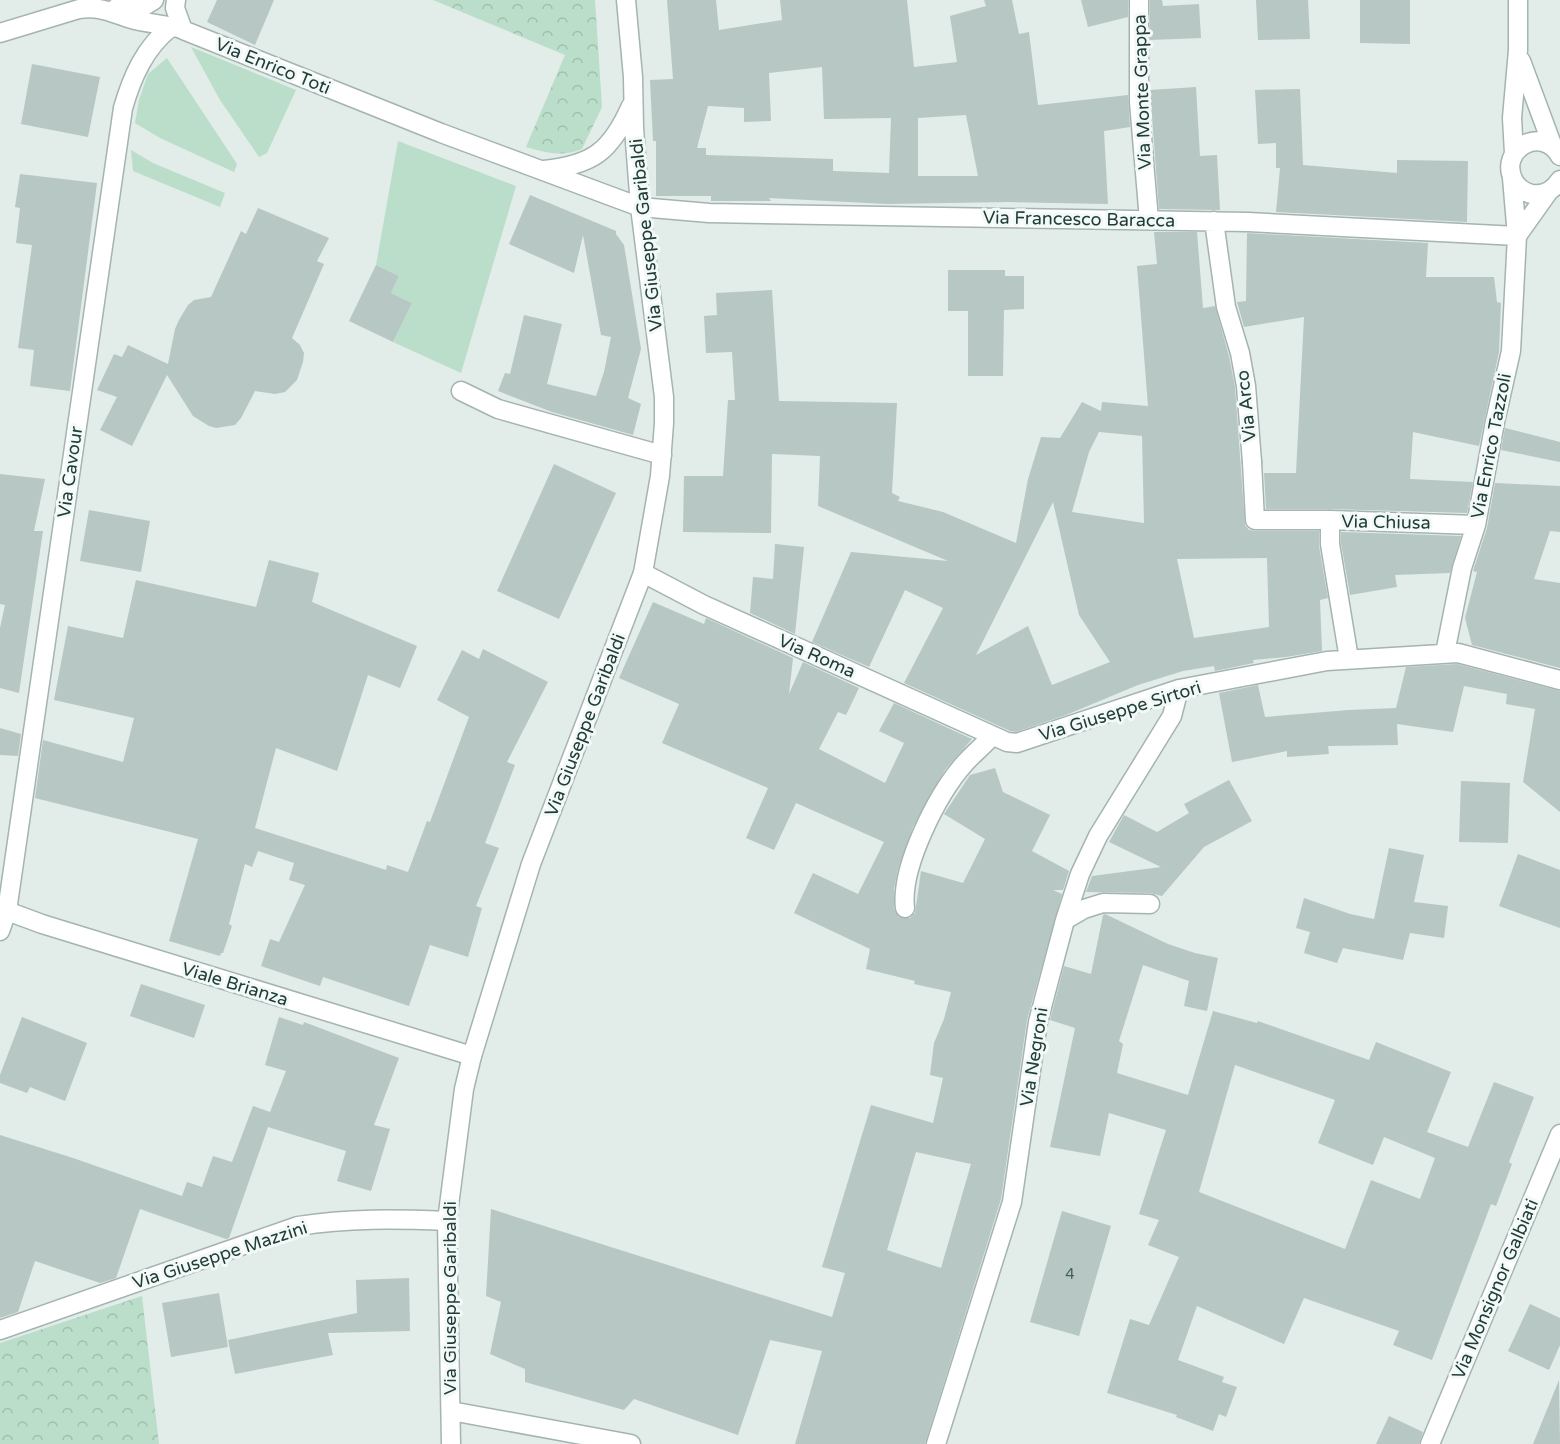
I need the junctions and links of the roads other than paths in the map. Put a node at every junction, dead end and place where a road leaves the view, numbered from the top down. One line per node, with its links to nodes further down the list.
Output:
1 (154, 0): 6 (street)
2 (176, 0): 7 (street)
3 (626, 0): 10 (street, Via Giuseppe Garibaldi)
4 (1139, 0): 17 (street, Via Monte Grappa)
5 (1518, 0): 9 (street)
6 (102, 8): 7 (street, Via Enrico Toti); 8 (street, Via Enrico Toti)
7 (177, 28): 13 (street, Via Enrico Toti); 31 (street, Via Cavour)
8 (0, 33)
9 (1518, 50): 11 (street); 12 (street, Via Enrico Tazzoli)
10 (634, 101): 13 (street, Via Enrico Toti); 16 (street, Via Giuseppe Garibaldi)
11 (1558, 152): 12 (street)
12 (1514, 153): 14 (street, Via Enrico Tazzoli)
13 (539, 170): 16 (street, Via Enrico Toti)
14 (1512, 178): 15 (street); 19 (street, Via Enrico Tazzoli)
15 (1556, 185): 19 (street)
16 (640, 207): 17 (street, Via Francesco Baracca); 21 (street, Via Giuseppe Garibaldi)
17 (1149, 220): 18 (street, Via Francesco Baracca)
18 (1214, 221): 19 (street, Via Francesco Baracca); 22 (street, Via Arco)
19 (1517, 236): 23 (street, Via Enrico Tazzoli)
20 (462, 391): 21 (street)
21 (662, 455): 24 (street, Via Giuseppe Garibaldi)
22 (1330, 520): 23 (street, Via Chiusa); 26 (street, Via Chiusa)
23 (1476, 525): 25 (street, Via Enrico Tazzoli)
24 (643, 573): 29 (street, Via Roma); 35 (street, Via Giuseppe Garibaldi)
25 (1445, 653): 26 (street, Via Giuseppe Sirtori); 27 (street, Via Giuseppe Sirtori)
26 (1349, 659): 28 (street, Via Giuseppe Sirtori)
27 (1560, 680)
28 (1179, 689): 29 (street, Via Giuseppe Sirtori); 33 (street, Via Negroni)
29 (991, 736): 32 (street)
30 (1150, 904): 33 (street)
31 (3, 908): 34 (street, Via Cavour); 35 (street, Viale Brianza)
32 (905, 908)
33 (1065, 920): 42 (street, Via Negroni)
34 (0, 931)
35 (472, 1056): 37 (street, Via Giuseppe Garibaldi)
36 (1560, 1134): 43 (street, Via Monsignor Galbiati)
37 (447, 1221): 38 (street, Via Giuseppe Mazzini); 39 (street, Via Giuseppe Garibaldi)
38 (0, 1330)
39 (451, 1411): 40 (street, Via Giuseppe Garibaldi); 41 (street)
40 (451, 1444)
41 (632, 1444)
42 (936, 1444)
43 (1430, 1444)

